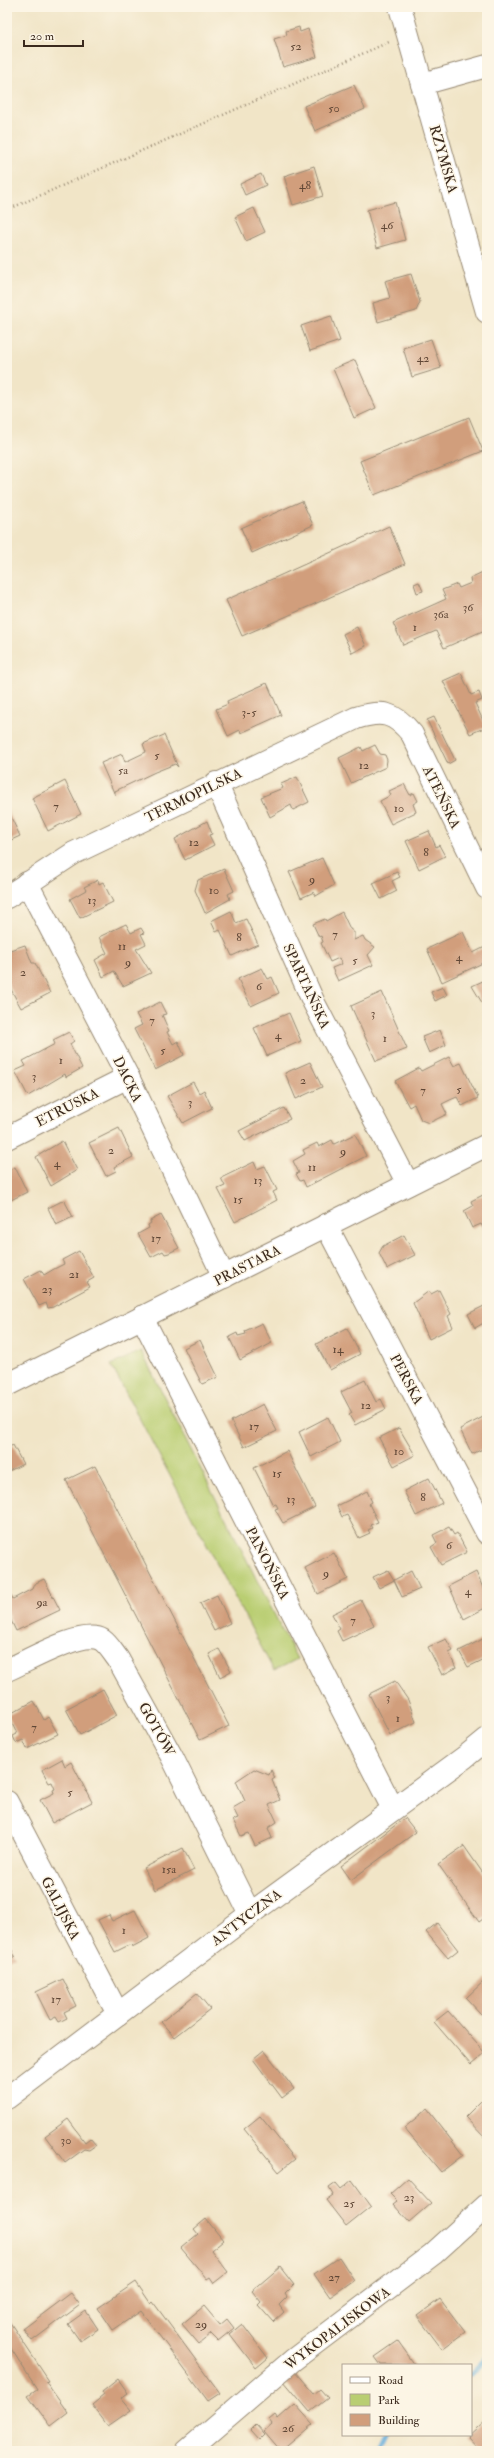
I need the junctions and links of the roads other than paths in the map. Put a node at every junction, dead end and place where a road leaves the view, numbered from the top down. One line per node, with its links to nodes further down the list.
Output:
1 (400, 7): 3 (street, RZYMSKA)
2 (487, 66): 3 (street)
3 (422, 84): 4 (street, RZYMSKA)
4 (487, 312)
5 (388, 714): 6 (street, TERMOPILSKA); 8 (street, ATEŃSKA)
6 (216, 783): 7 (street, TERMOPILSKA); 13 (street, SPARTAŃSKA)
7 (27, 883): 9 (street, TERMOPILSKA); 10 (street, DACKA)
8 (487, 888)
9 (7, 897)
10 (128, 1076): 11 (street, ETRUSKA); 15 (street, DACKA)
11 (7, 1138)
12 (487, 1145): 13 (street, PRASTARA)
13 (408, 1184): 14 (street, PRASTARA)
14 (326, 1226): 15 (street, PRASTARA); 18 (street, PERSKA)
15 (224, 1277): 16 (street, PRASTARA)
16 (142, 1318): 17 (street, PRASTARA); 22 (street, PANOŃSKA)
17 (7, 1385)
18 (487, 1533)
19 (7, 1670): 23 (street, GOTÓW)
20 (487, 1739): 22 (street, ANTYCZNA)
21 (7, 1802): 24 (street, GALIJSKA)
22 (393, 1809): 23 (street, ANTYCZNA)
23 (250, 1914): 24 (street, ANTYCZNA)
24 (118, 2014): 25 (street, ANTYCZNA)
25 (7, 2098)
26 (487, 2205): 27 (street, WYKOPALISKOWA)
27 (187, 2451)

